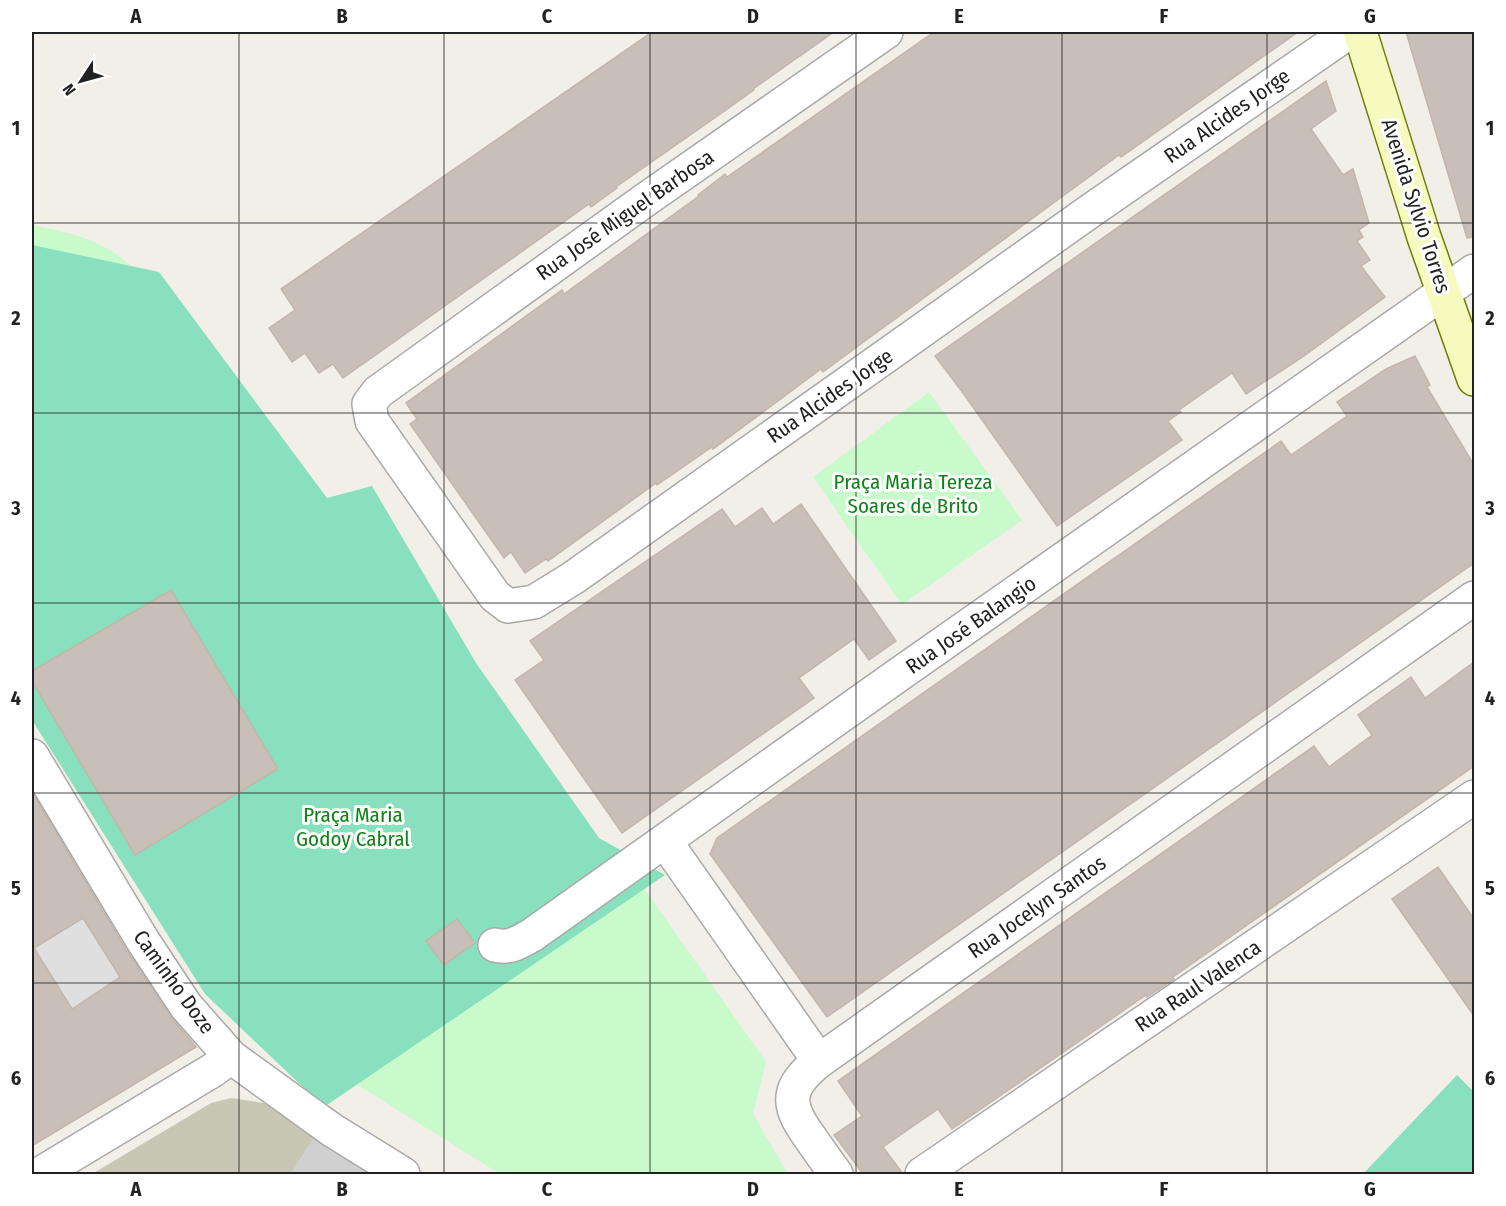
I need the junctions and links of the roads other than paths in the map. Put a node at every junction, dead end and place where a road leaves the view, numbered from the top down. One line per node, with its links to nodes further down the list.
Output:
1 (886, 32): 7 (street, Rua José Miguel Barbosa)
2 (1349, 32): 7 (street, Rua Alcides Jorge)
3 (1360, 32): 5 (street, Avenida Sylvio Torres)
4 (1474, 271): 5 (street, Rua José Balangio)
5 (1443, 293): 6 (street, Avenida Sylvio Torres); 11 (street, Rua José Balangio)
6 (1474, 379)
7 (369, 404)
8 (1474, 598): 14 (street, Rua Jocelyn Santos)
9 (32, 756): 13 (street, Caminho Doze)
10 (1474, 797): 18 (street, Rua Raul Valenca)
11 (665, 841): 12 (street, Rua José Balangio); 14 (street)
12 (495, 945)
13 (231, 1057): 15 (street); 16 (street, Caminho Doze)
14 (819, 1061): 17 (street, Rua Jocelyn Santos)
15 (40, 1174)
16 (403, 1174)
17 (836, 1174)
18 (922, 1174)

